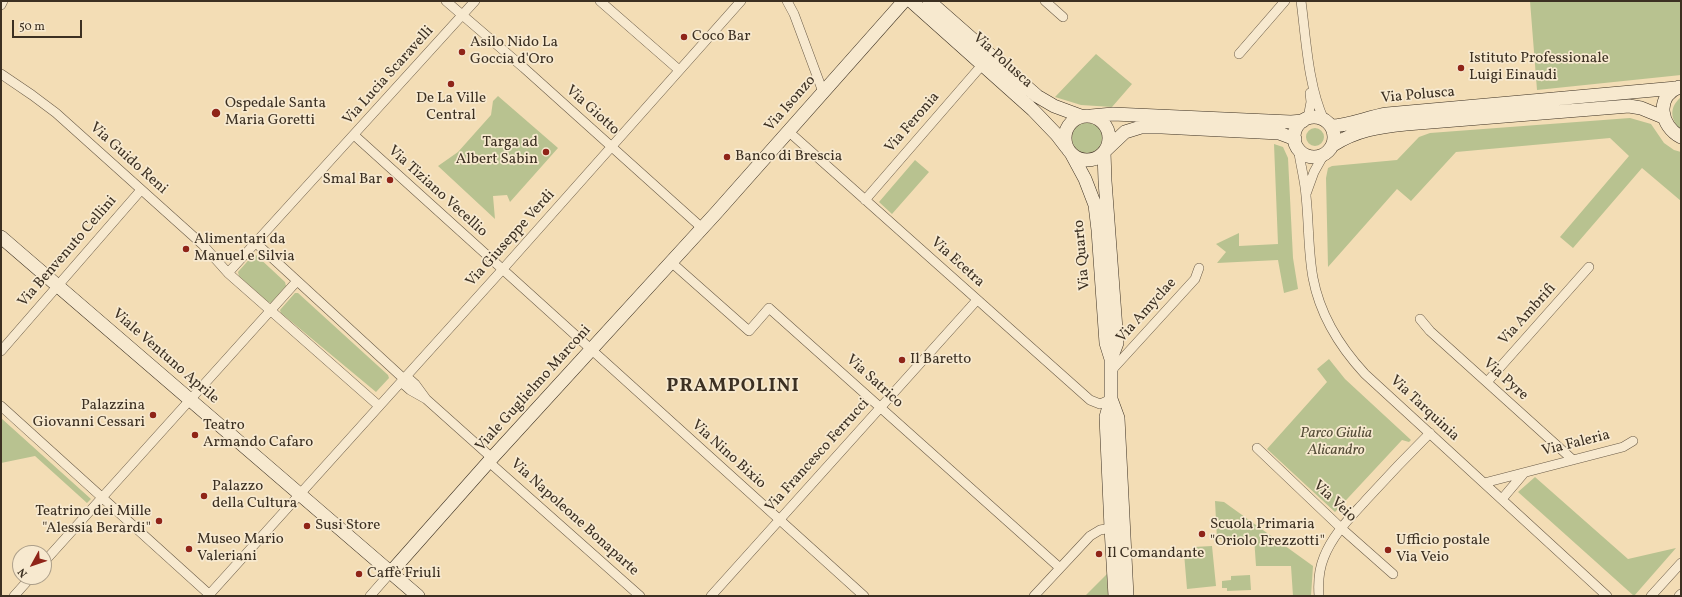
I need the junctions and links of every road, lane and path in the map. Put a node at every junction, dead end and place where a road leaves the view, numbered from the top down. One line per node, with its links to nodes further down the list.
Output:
1 (3, 1): 13 (street)
2 (446, 1): 14 (street, Via Giotto)
3 (475, 1): 14 (street, Via Lucia Scaravelli)
4 (600, 1): 18 (street)
5 (741, 1): 18 (street, Via Giuseppe Verdi)
6 (787, 1): 22 (street)
7 (904, 1): 22 (street, Via Isonzo)
8 (911, 1): 17 (street, Via Polusca)
9 (929, 1): 23 (street, Via Polusca)
10 (1045, 1): 15 (street)
11 (1285, 1): 16 (street)
12 (1301, 1): 20 (street)
13 (1, 5)
14 (462, 15): 28 (street, Via Lucia Scaravelli); 31 (street, Via Giotto)
15 (1063, 17)
16 (1239, 54)
17 (982, 65): 32 (street, Via Polusca); 37 (street, Via Feronia)
18 (679, 70): 31 (street, Via Giuseppe Verdi)
19 (1, 74): 35 (street, Via Guido Reni)
20 (1312, 84): 25 (street); 26 (street)
21 (1679, 87): 24 (street); 26 (street, Via Polusca)
22 (823, 92): 27 (street, Via Isonzo)
23 (1086, 116): 25 (street, Via Polusca); 32 (street); 34 (street)
24 (1663, 117): 29 (street); 33 (street, Via Polusca)
25 (1306, 120): 26 (street, Via Polusca); 30 (street)
26 (1327, 123): 33 (street)
27 (788, 131): 37 (street, Via Ecetra); 38 (street, Via Isonzo)
28 (354, 135): 40 (street, Via Lucia Scaravelli); 44 (street, Via Tiziano Vecellio)
29 (1681, 137)
30 (1296, 143): 33 (street, Via Polusca); 34 (street, Via Polusca); 36 (street, Via Tarquinia)
31 (611, 147): 38 (street, Via Giotto); 44 (street, Via Giuseppe Verdi)
32 (1069, 150): 34 (street); 53 (street, Via Quarto)
33 (1328, 150): 36 (street, Via Tarquinia)
34 (1105, 151): 53 (street, Via Quarto)
35 (141, 190): 45 (street, Via Guido Reni); 47 (street, Via Benvenuto Cellini)
36 (1306, 194): 61 (street, Via Tarquinia)
37 (865, 200): 48 (street, Via Ecetra)
38 (702, 228): 41 (street, Viale Guglielmo Marconi)
39 (1, 237): 47 (street, Viale Ventuno Aprile)
40 (256, 243): 45 (street, Via Lucia Scaravelli); 46 (street, Via Napoleone Bonaparte)
41 (671, 262): 51 (street, Viale Guglielmo Marconi); 60 (street, Via Satrico)
42 (1589, 267): 55 (street, Via Ambrifi)
43 (1199, 268): 53 (street, Via Amyclae)
44 (502, 270): 51 (street, Via Tiziano Vecellio); 54 (street, Via Giuseppe Verdi)
45 (228, 273): 49 (street, Via Guido Reni)
46 (297, 282): 49 (street); 54 (street, Via Napoleone Bonaparte)
47 (57, 285): 52 (street, Via Benvenuto Cellini); 57 (street, Viale Ventuno Aprile)
48 (977, 300): 56 (street, Via Ecetra); 60 (street, Via Francesco Ferrucci)
49 (270, 311): 57 (street); 59 (street, Via Guido Reni)
50 (1420, 319): 55 (street, Via Pyre)
51 (591, 350): 64 (street, Viale Guglielmo Marconi); 71 (street, Via Nino Bixio)
52 (1, 351)
53 (1111, 365): 56 (street, Via Quarto)
54 (404, 379): 59 (street, Via Giuseppe Verdi); 64 (street, Via Napoleone Bonaparte)
55 (1487, 382): 65 (street, Via Pyre)
56 (1111, 399): 72 (street, Via Quarto)
57 (191, 400): 68 (street, Viale Ventuno Aprile); 69 (street)
58 (1, 406): 69 (street)
59 (379, 406): 68 (street, Via Giuseppe Verdi)
60 (881, 407): 71 (street, Via Francesco Ferrucci); 76 (street, Via Satrico)
61 (1430, 433): 67 (street, Via Tarquinia); 73 (street)
62 (1633, 441): 65 (street, Via Faleria)
63 (1257, 448): 73 (street, Via Veio)
64 (491, 460): 77 (street, Viale Guglielmo Marconi); 86 (street, Via Napoleone Bonaparte)
65 (1573, 460): 66 (street, Via Faleria)
66 (1525, 472): 67 (street, Via Faleria); 70 (street, Via Faleria)
67 (1484, 483): 70 (street, Via Tarquinia)
68 (300, 494): 77 (street, Viale Ventuno Aprile); 83 (street, Via Giuseppe Verdi)
69 (102, 498): 74 (street); 83 (street)
70 (1502, 499): 92 (street, Via Tarquinia)
71 (779, 520): 81 (street, Via Nino Bixio); 87 (street, Via Francesco Ferrucci)
72 (1117, 528): 76 (street); 89 (street, Via Quarto); 90 (street, Via Quarto)
73 (1341, 528): 78 (street, Via Veio); 91 (street)
74 (52, 553)
75 (1681, 563): 93 (street)
76 (1060, 568): 88 (street)
77 (391, 572): 84 (street); 85 (street, Viale Ventuno Aprile)
78 (1393, 574)
79 (24, 585): 82 (street)
80 (1681, 594): 94 (street)
81 (861, 595)
82 (14, 596)
83 (209, 596)
84 (370, 596)
85 (418, 596)
86 (640, 596)
87 (711, 596)
88 (1034, 596)
89 (1116, 596)
90 (1127, 596)
91 (1319, 596)
92 (1607, 596)
93 (1651, 596)
94 (1679, 596)

